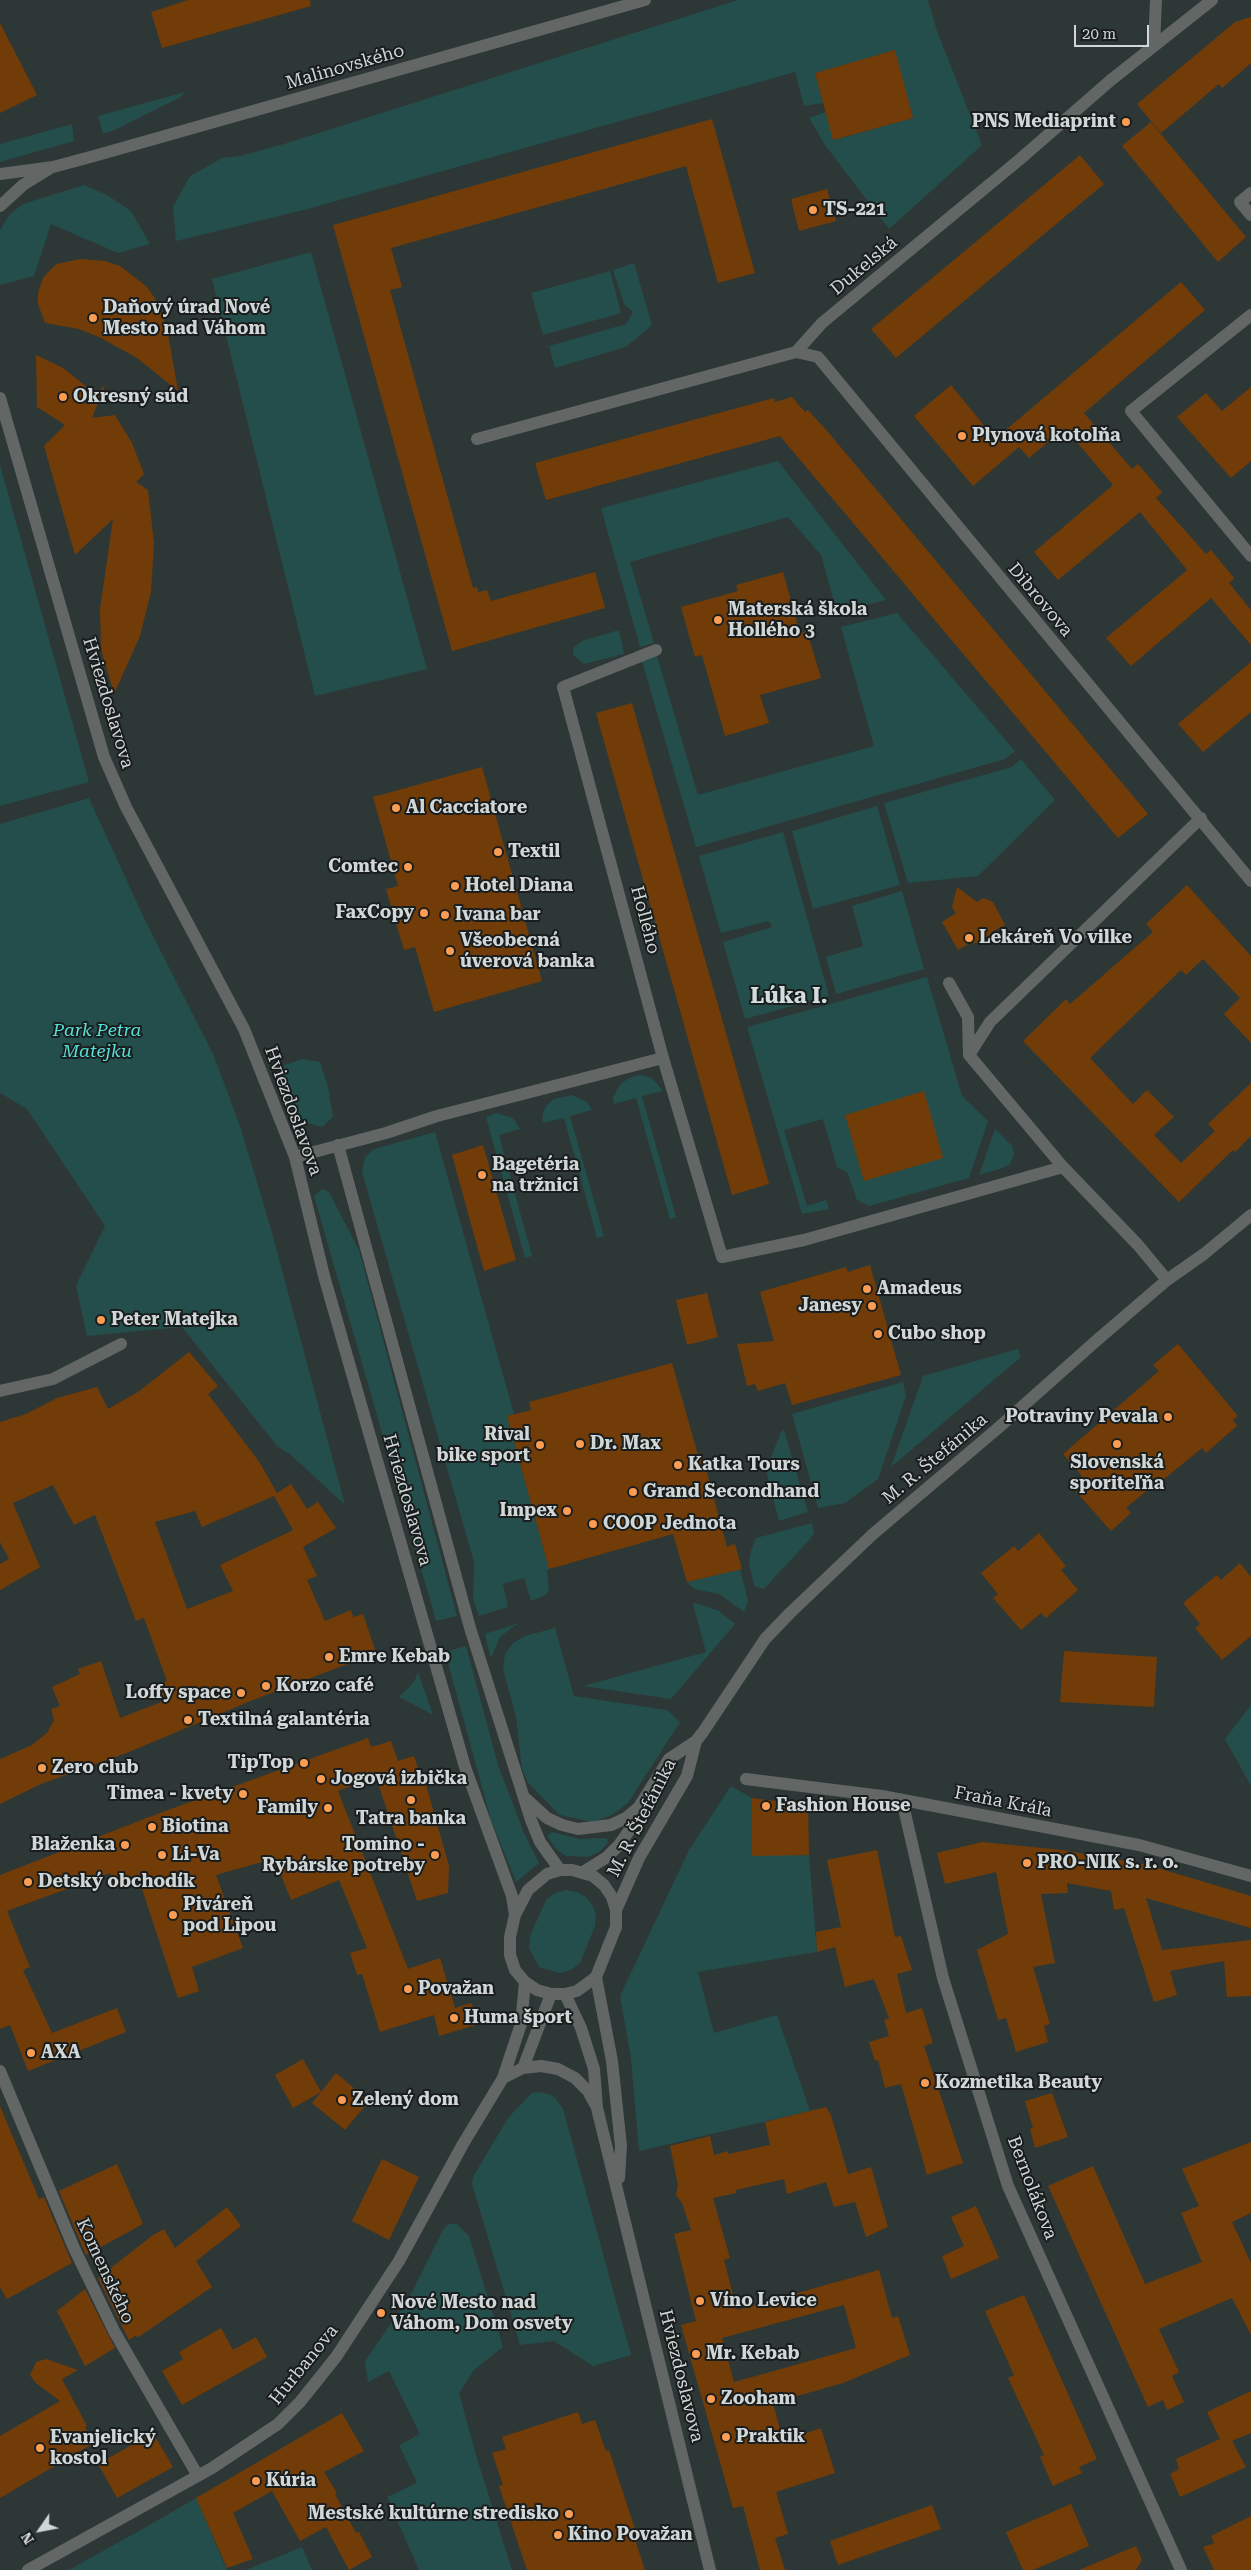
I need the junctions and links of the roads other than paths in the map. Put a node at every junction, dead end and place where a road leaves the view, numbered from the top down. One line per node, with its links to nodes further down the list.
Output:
1 (646, 0): 5 (street, Malinovského)
2 (1156, 0): 4 (street)
3 (1212, 0): 4 (street, Dukelská)
4 (1154, 46): 11 (street, Dukelská)
5 (53, 167): 6 (street, Malinovského); 8 (street, Malinovského)
6 (0, 174)
7 (1251, 193): 9 (street)
8 (0, 206)
9 (1251, 215)
10 (1251, 315): 14 (street)
11 (796, 352): 13 (street); 16 (street, Dibrovova)
12 (0, 398): 22 (street, Hviezdoslavova)
13 (477, 439)
14 (1251, 556)
15 (656, 650): 20 (street, Hollého)
16 (1200, 818): 17 (street, Dibrovova); 19 (street)
17 (1251, 881)
18 (949, 983): 19 (street)
19 (969, 1055): 23 (street)
20 (664, 1058): 21 (street); 23 (street, Hollého)
21 (338, 1145): 22 (street); 30 (street, Hviezdoslavova)
22 (295, 1157): 37 (street, Hviezdoslavova)
23 (1063, 1167): 25 (street)
24 (1251, 1214): 25 (street, M. R. Štefánika)
25 (1167, 1280): 28 (street, M. R. Štefánika)
26 (121, 1344): 27 (street)
27 (0, 1391)
28 (696, 1741): 32 (street, M. R. Štefánika); 36 (street, M. R. Štefánika)
29 (746, 1779): 31 (street, Fraňa Kráľa)
30 (521, 1793): 32 (street, M. R. Štefánika); 33 (street, Hviezdoslavova)
31 (902, 1800): 35 (street, Fraňa Kráľa); 50 (street, Bernolákova)
32 (639, 1807): 34 (street, M. R. Štefánika)
33 (560, 1870): 34 (street); 37 (street)
34 (583, 1872): 36 (street)
35 (1251, 1876)
36 (616, 1910): 38 (street)
37 (515, 1915): 39 (street)
38 (596, 1977): 41 (street); 46 (street, Hviezdoslavova)
39 (525, 1982): 40 (street); 44 (street, Hurbanova)
40 (551, 1994): 41 (street); 42 (street)
41 (565, 1994): 45 (street, Hviezdoslavova)
42 (523, 2068): 44 (street); 45 (street)
43 (0, 2071): 47 (street, Komenského)
44 (503, 2078): 47 (street, Hurbanova)
45 (597, 2108): 46 (street, Hviezdoslavova)
46 (618, 2190): 49 (street, Hviezdoslavova)
47 (198, 2476): 48 (street, Hurbanova)
48 (28, 2570)
49 (710, 2570)
50 (1181, 2570)

